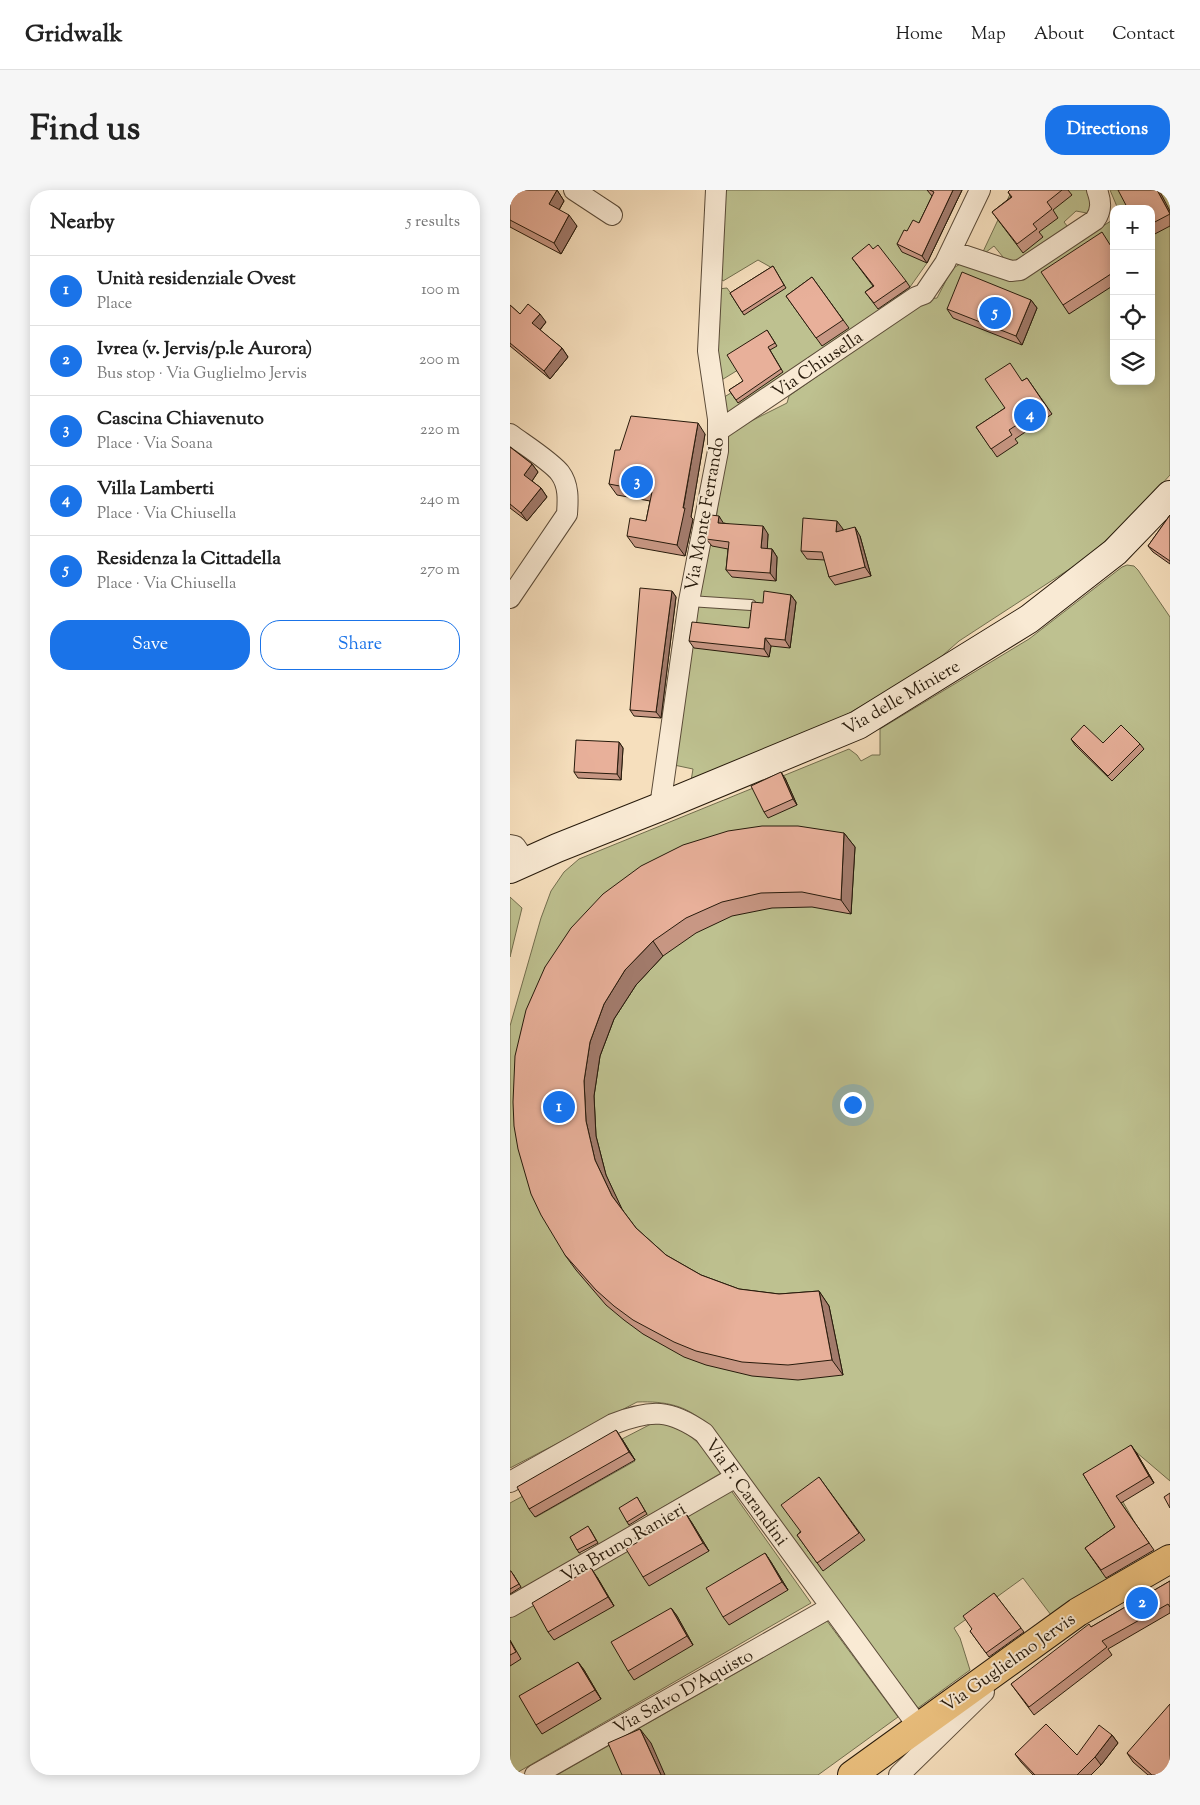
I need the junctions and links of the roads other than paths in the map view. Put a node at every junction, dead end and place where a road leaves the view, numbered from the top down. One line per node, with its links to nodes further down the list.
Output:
1 (574, 190): 6 (street)
2 (716, 190): 9 (street, Via Monte Ferrando)
3 (968, 190): 8 (street, Via Chiusella)
4 (980, 190): 7 (street, Via Chiusella)
5 (1097, 190): 7 (street)
6 (612, 215)
7 (951, 251): 8 (street, Via Chiusella)
8 (916, 297): 9 (street, Via Chiusella)
9 (718, 431): 13 (street, Via Monte Ferrando)
10 (510, 434): 12 (street)
11 (1170, 495): 15 (street, Via delle Miniere)
12 (510, 598)
13 (689, 601): 14 (lane); 15 (street, Via Monte Ferrando)
14 (751, 605)
15 (660, 807): 16 (street, Via delle Miniere)
16 (515, 859)
17 (736, 1477): 18 (street, Via F. Carandini); 20 (street, Via Bruno Ranieri); 21 (street, Via F. Carandini)
18 (510, 1482)
19 (1170, 1559): 22 (main road, Via Guglielmo Jervis)
20 (510, 1607)
21 (831, 1607): 23 (street, Via F. Carandini); 24 (street, Via Salvo D'Aquisto)
22 (991, 1674): 23 (main road, Via Guglielmo Jervis); 26 (street)
23 (918, 1726): 25 (main road, Via Guglielmo Jervis)
24 (535, 1775)
25 (852, 1775)
26 (899, 1775)

